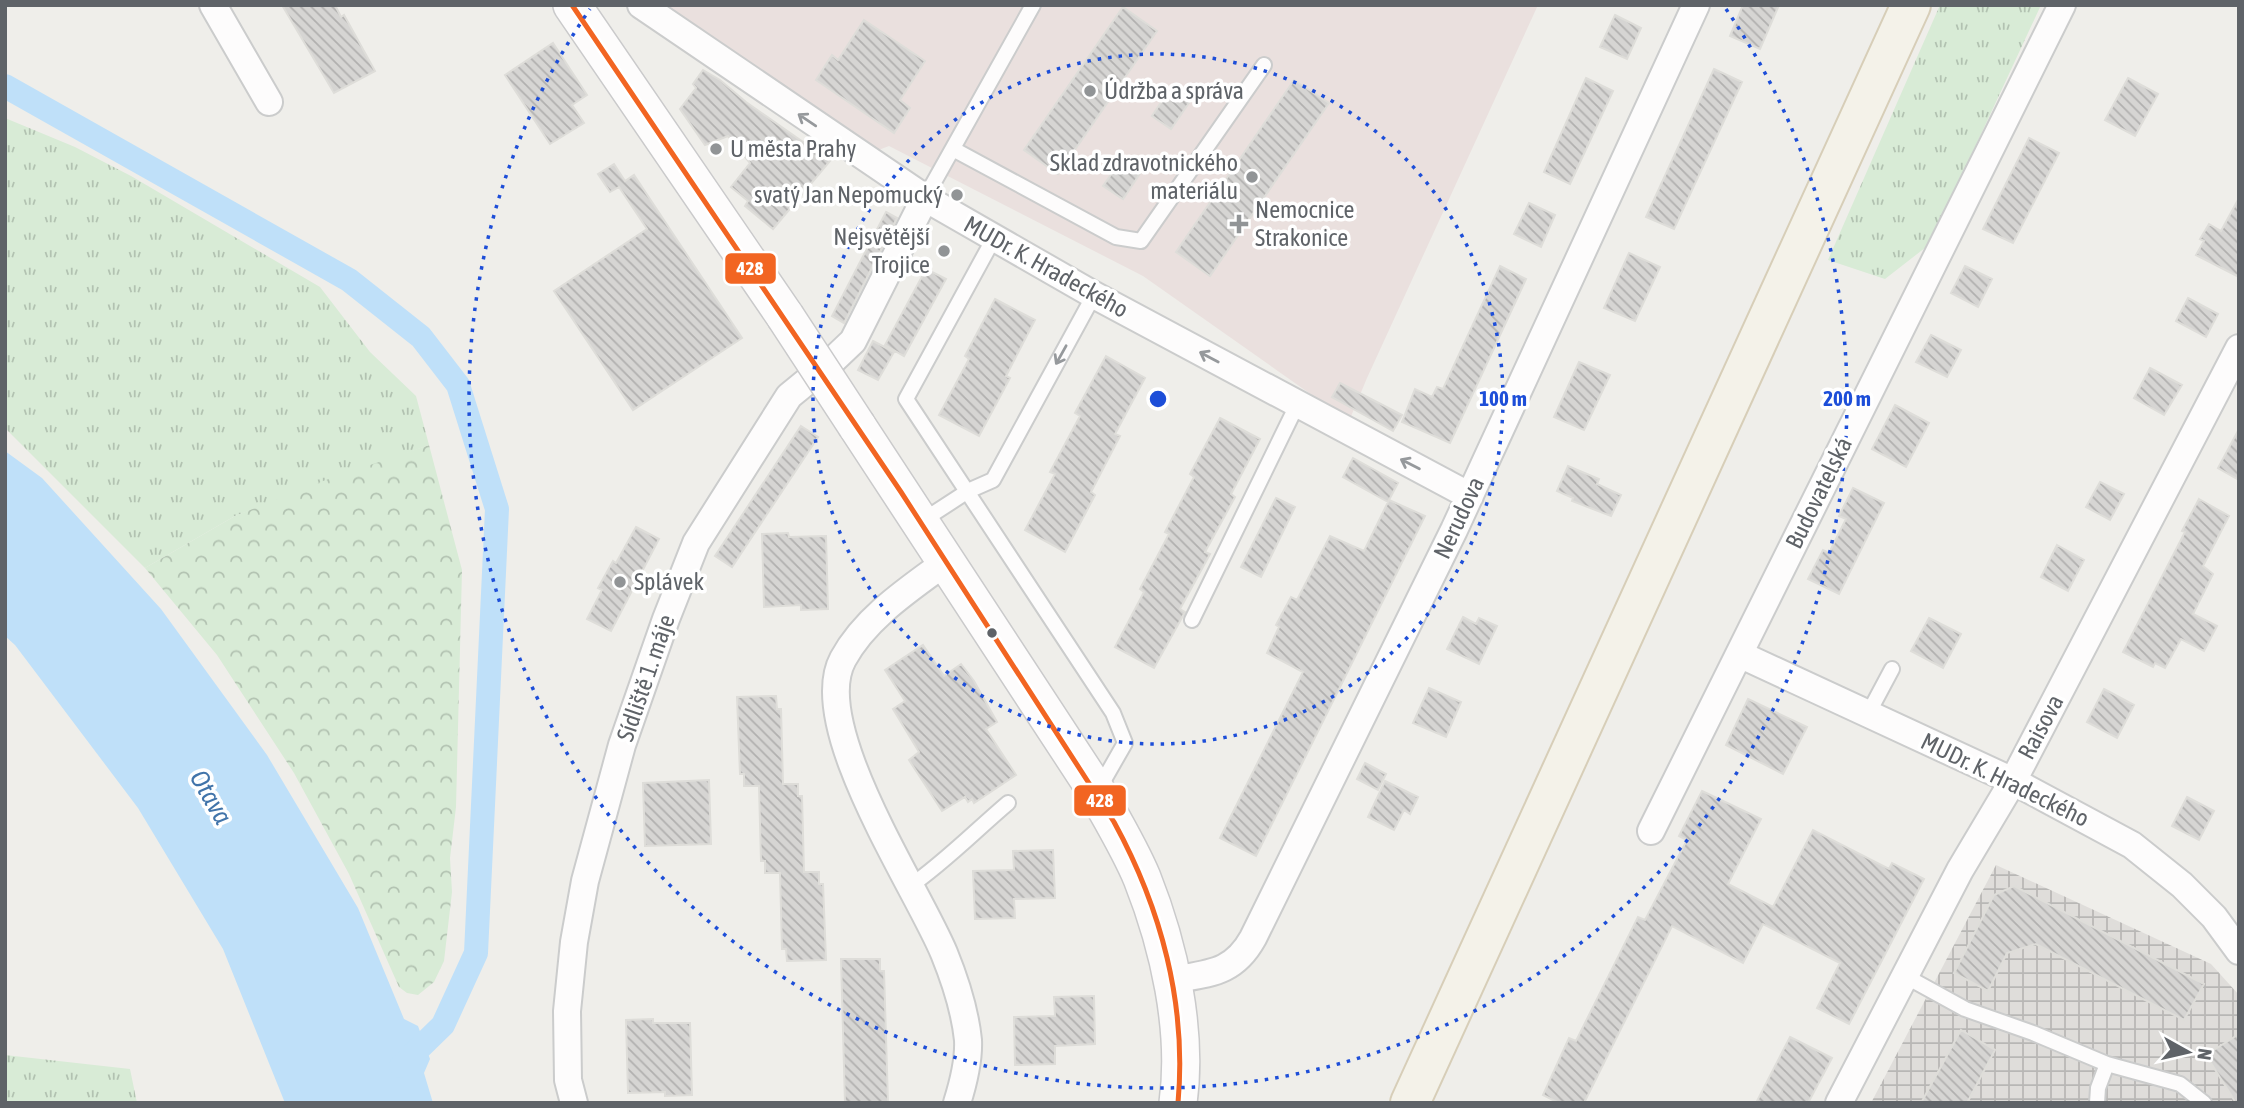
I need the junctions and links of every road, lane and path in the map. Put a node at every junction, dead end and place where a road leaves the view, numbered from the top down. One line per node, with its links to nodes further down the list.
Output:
1 (213, 5): 9 (street)
2 (572, 5): 18 (street, bridge)
3 (641, 5): 11 (street, MUDr. K. Hradeckého, one-way to 3)
4 (1033, 5): 10 (lane)
5 (1696, 5): 17 (street, Nerudova)
6 (1911, 5): 36 (main road)
7 (2062, 5): 21 (street, Budovatelská)
8 (1264, 65): 10 (lane)
9 (269, 102)
10 (953, 149): 11 (lane)
11 (925, 198): 12 (street, MUDr. K. Hradeckého); 33 (street, Sídliště 1. máje)
12 (994, 238): 13 (street, MUDr. K. Hradeckého); 16 (lane)
13 (1094, 295): 15 (street, MUDr. K. Hradeckého, one-way to 13); 16 (lane, one-way to 16)
14 (2239, 348): 24 (street, Raisova)
15 (1297, 405): 17 (street, MUDr. K. Hradeckého, one-way to 15); 20 (lane)
16 (968, 491): 18 (lane); 25 (lane)
17 (1470, 496): 31 (street, Nerudova)
18 (921, 522): 19 (street)
19 (946, 562): 25 (street); 28 (street)
20 (1192, 620)
21 (1739, 654): 23 (street, MUDr. K. Hradeckého); 27 (street, Budovatelská)
22 (1892, 669): 23 (lane)
23 (1868, 714): 24 (street, MUDr. K. Hradeckého)
24 (2013, 781): 29 (street, MUDr. K. Hradeckého); 30 (street, Raisova)
25 (1094, 789): 31 (street)
26 (1008, 803): 28 (lane)
27 (1651, 831)
28 (909, 887): 34 (street)
29 (2239, 951)
30 (1905, 976): 32 (lane); 37 (street, Raisova)
31 (1172, 980): 35 (street)
32 (2107, 1064): 38 (lane); 39 (lane)
33 (574, 1103)
34 (957, 1103)
35 (1178, 1103)
36 (1410, 1103)
37 (1839, 1103)
38 (2097, 1103)
39 (2204, 1103)

